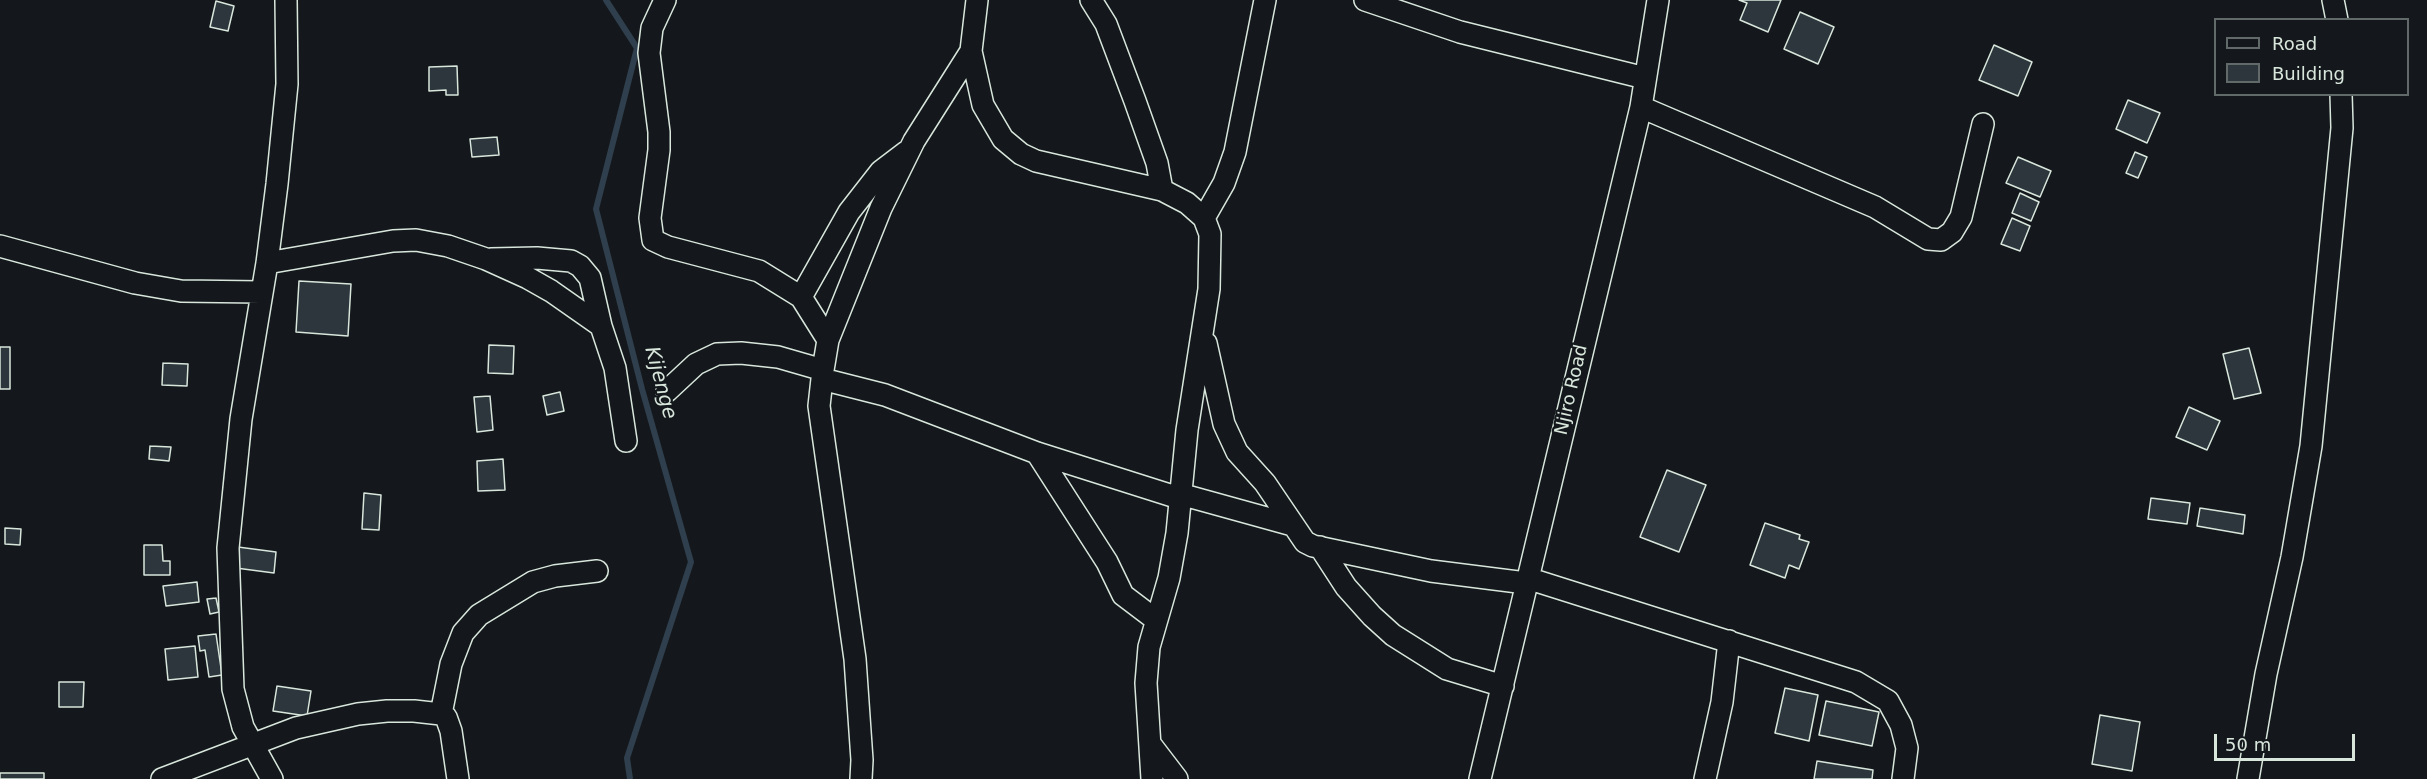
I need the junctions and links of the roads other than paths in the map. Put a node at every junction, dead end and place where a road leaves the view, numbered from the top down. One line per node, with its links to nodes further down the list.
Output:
1 (286, 0): 20 (street)
2 (665, 0): 22 (street)
3 (977, 0): 10 (street)
4 (1090, 0): 16 (street)
5 (1265, 0): 17 (street)
6 (1365, 0): 11 (street)
7 (1658, 0): 11 (street, Njiro Road)
8 (2333, 0): 9 (street)
9 (2337, 18)
10 (971, 51): 15 (street); 16 (street)
11 (1645, 78): 13 (street, Njiro Road)
12 (2341, 96): 50 (street)
13 (1641, 107): 14 (street); 34 (street, Njiro Road)
14 (1983, 124)
15 (911, 147): 22 (street); 25 (street)
16 (1162, 190): 17 (street)
17 (1204, 218): 24 (street)
18 (0, 246): 21 (street)
19 (486, 259): 20 (street); 23 (street); 23 (street)
20 (267, 263): 21 (street)
21 (261, 292): 40 (street)
22 (801, 297): 25 (street)
23 (601, 326): 28 (street)
24 (1203, 331): 30 (street); 31 (street)
25 (828, 340): 26 (street)
26 (823, 374): 27 (street); 29 (street); 44 (street)
27 (667, 391)
28 (626, 441)
29 (1037, 453): 30 (street); 35 (street)
30 (1179, 496): 31 (street); 35 (street)
31 (1292, 525): 32 (street)
32 (1320, 548): 34 (street); 37 (street)
33 (597, 571): 38 (street)
34 (1527, 580): 36 (street); 37 (street, Njiro Road)
35 (1156, 620): 39 (street)
36 (1729, 641): 48 (street); 49 (street)
37 (1503, 686): 47 (street, Njiro Road)
38 (441, 714): 40 (street); 43 (street)
39 (1150, 745): 45 (street); 46 (street)
40 (252, 746): 41 (street); 42 (street)
41 (162, 779)
42 (272, 779)
43 (458, 779)
44 (861, 779)
45 (1152, 779)
46 (1177, 779)
47 (1480, 779)
48 (1706, 779)
49 (1903, 779)
50 (2248, 779)

